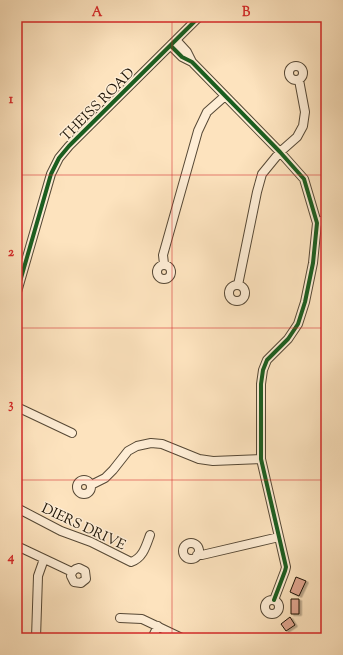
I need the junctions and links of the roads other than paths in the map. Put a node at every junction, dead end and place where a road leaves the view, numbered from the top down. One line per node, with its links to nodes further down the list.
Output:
1 (199, 17): 2 (street, THEISS ROAD)
2 (174, 43): 4 (street); 10 (street, THEISS ROAD)
3 (299, 80): 5 (street)
4 (225, 96): 5 (street); 8 (street)
5 (280, 152): 7 (street); 9 (street)
6 (326, 219): 7 (street)
7 (317, 223): 13 (street)
8 (164, 264)
9 (238, 285)
10 (17, 292)
11 (17, 407): 12 (street)
12 (72, 433)
13 (261, 459): 14 (street); 17 (street)
14 (91, 485)
15 (17, 508): 16 (street, DIERS DRIVE)
16 (150, 535)
17 (279, 537): 19 (street); 22 (street)
18 (17, 546): 20 (street)
19 (197, 555)
20 (44, 559): 21 (street); 25 (street)
21 (72, 572)
22 (274, 600)
23 (120, 618): 24 (street)
24 (158, 626): 26 (street); 27 (street)
25 (36, 638)
26 (152, 638)
27 (182, 638)

